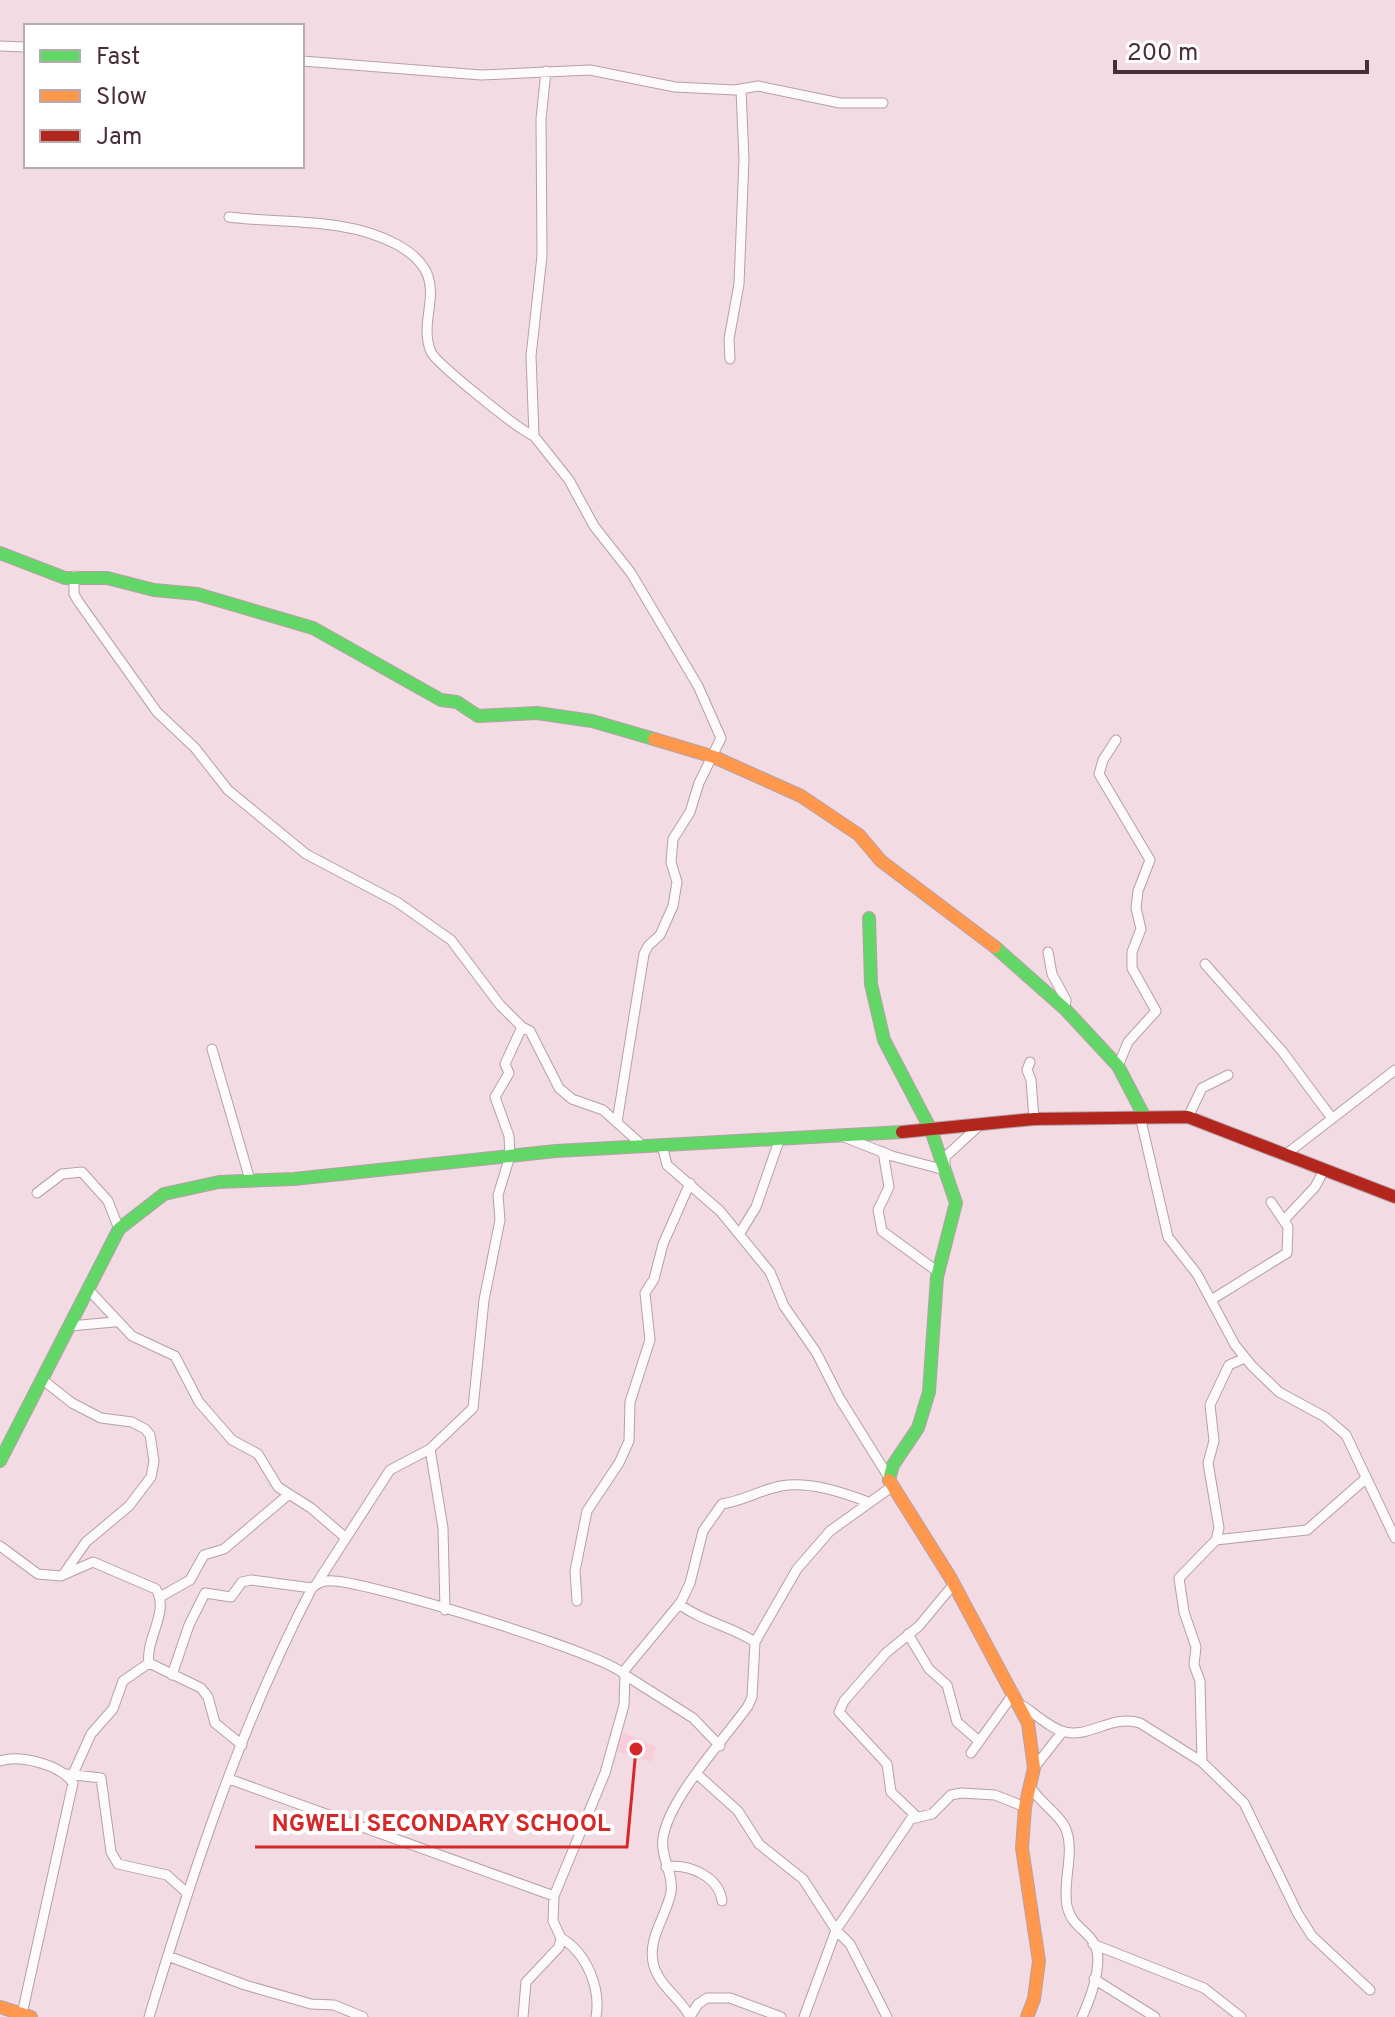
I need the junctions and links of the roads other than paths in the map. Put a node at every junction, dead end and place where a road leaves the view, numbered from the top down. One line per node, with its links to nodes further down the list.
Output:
1 (0, 46): 2 (street)
2 (24, 47)
3 (304, 61): 4 (street)
4 (546, 71): 5 (street); 9 (street)
5 (741, 90): 6 (street); 8 (street)
6 (883, 103)
7 (229, 217): 9 (street)
8 (730, 359)
9 (534, 436): 13 (street)
10 (0, 553): 11 (street)
11 (74, 576): 13 (street); 18 (street)
12 (1116, 740): 21 (street)
13 (714, 757): 17 (street); 28 (street)
14 (869, 918): 30 (street)
15 (1048, 952): 17 (street)
16 (1205, 964): 26 (street)
17 (1065, 1009): 21 (street)
18 (522, 1027): 28 (street); 37 (street)
19 (212, 1049): 40 (street)
20 (1030, 1062): 27 (street)
21 (1118, 1066): 24 (street)
22 (1395, 1070): 26 (street)
23 (1228, 1075): 25 (street)
24 (1142, 1116): 25 (street); 27 (street); 50 (street)
25 (1188, 1117): 36 (street)
26 (1331, 1117): 36 (street)
27 (1034, 1119): 29 (street)
28 (617, 1122): 34 (street)
29 (981, 1124): 30 (street); 38 (street)
30 (931, 1130): 31 (street); 38 (street)
31 (837, 1134): 32 (street); 35 (street)
32 (780, 1138): 33 (street); 47 (street)
33 (662, 1145): 34 (street); 41 (street)
34 (643, 1146): 37 (street)
35 (883, 1152): 38 (street); 48 (street)
36 (1285, 1155): 39 (street)
37 (510, 1156): 40 (street); 55 (street)
38 (945, 1170): 48 (street)
39 (1324, 1170): 43 (street); 45 (street)
40 (250, 1180): 46 (street)
41 (690, 1183): 47 (street); 69 (street)
42 (37, 1193): 46 (street)
43 (1395, 1197)
44 (1271, 1202): 45 (street)
45 (1285, 1219): 50 (street)
46 (119, 1229): 49 (street)
47 (740, 1233): 58 (street)
48 (938, 1272): 58 (street)
49 (87, 1288): 51 (street); 52 (street)
50 (1211, 1300): 53 (street)
51 (115, 1322): 52 (street); 59 (street)
52 (69, 1326): 54 (street)
53 (1245, 1358): 57 (street); 63 (street)
54 (43, 1380): 56 (street); 65 (street)
55 (430, 1449): 61 (street); 71 (street)
56 (0, 1461)
57 (1364, 1480): 62 (street); 63 (street)
58 (889, 1482): 60 (street); 66 (street)
59 (288, 1495): 61 (street); 68 (street)
60 (868, 1502): 70 (street); 73 (street)
61 (346, 1538): 67 (street)
62 (1395, 1538)
63 (1216, 1540): 84 (street)
64 (0, 1546): 65 (street)
65 (63, 1575): 68 (street)
66 (953, 1585): 72 (street); 77 (street)
67 (315, 1586): 71 (street); 76 (street); 80 (street)
68 (160, 1597): 74 (street)
69 (577, 1601)
70 (679, 1604): 73 (street); 75 (street)
71 (445, 1610): 75 (street)
72 (908, 1634): 79 (street); 91 (street)
73 (755, 1642): 81 (street)
74 (149, 1663): 76 (street); 86 (street)
75 (624, 1674): 81 (street); 94 (street)
76 (172, 1675): 80 (street)
77 (1018, 1699): 78 (street); 79 (street); 85 (street)
78 (1063, 1731): 84 (street); 85 (street)
79 (979, 1741): 82 (street)
80 (242, 1745): 88 (street)
81 (720, 1746): 87 (street)
82 (971, 1753)
83 (0, 1761): 86 (street)
84 (1202, 1762): 101 (street)
85 (1034, 1768): 89 (street)
86 (69, 1774): 93 (street); 103 (street)
87 (698, 1775): 92 (street); 96 (street)
88 (229, 1779): 93 (street); 94 (street)
89 (1029, 1785): 90 (street); 98 (street)
90 (1025, 1807): 91 (street); 112 (street)
91 (916, 1816): 96 (street)
92 (666, 1867): 95 (street); 104 (street)
93 (187, 1893): 99 (street)
94 (554, 1896): 97 (street)
95 (722, 1901)
96 (836, 1930): 110 (street); 111 (street)
97 (561, 1938): 107 (street); 108 (street)
98 (1093, 1944): 100 (street); 115 (street)
99 (168, 1956): 105 (street); 106 (street)
100 (1094, 1979): 113 (street); 114 (street)
101 (1370, 1990)
102 (0, 2007): 103 (street)
103 (26, 2016)
104 (690, 2016): 109 (street)
105 (149, 2017)
106 (363, 2017)
107 (523, 2017)
108 (596, 2017)
109 (781, 2017)
110 (804, 2017)
111 (887, 2017)
112 (1027, 2017)
113 (1082, 2017)
114 (1155, 2017)
115 (1241, 2017)

